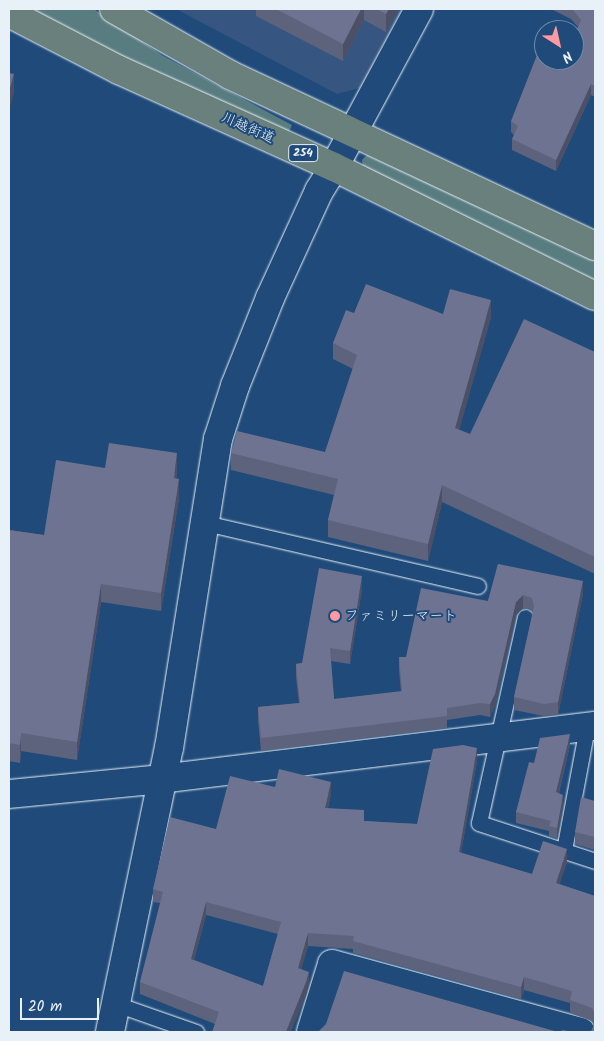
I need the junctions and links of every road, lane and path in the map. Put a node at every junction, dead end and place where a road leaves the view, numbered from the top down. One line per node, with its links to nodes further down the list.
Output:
1 (114, 9): 4 (highway)
2 (419, 9): 4 (street)
3 (9, 13): 5 (highway, 川越街道 / 254)
4 (351, 133): 5 (street); 6 (highway)
5 (334, 167): 7 (highway, 川越街道 / 254); 8 (street)
6 (595, 246)
7 (595, 296)
8 (205, 523): 9 (lane); 13 (street)
9 (478, 586)
10 (525, 617): 12 (lane)
11 (591, 726): 12 (street); 15 (lane)
12 (496, 739): 13 (street); 15 (lane)
13 (161, 779): 14 (street); 17 (street)
14 (9, 794)
15 (564, 850): 16 (lane)
16 (595, 861)
17 (116, 1004): 18 (street); 19 (lane)
18 (110, 1032)
19 (196, 1032)
20 (311, 1032): 21 (street)
21 (581, 1032)

